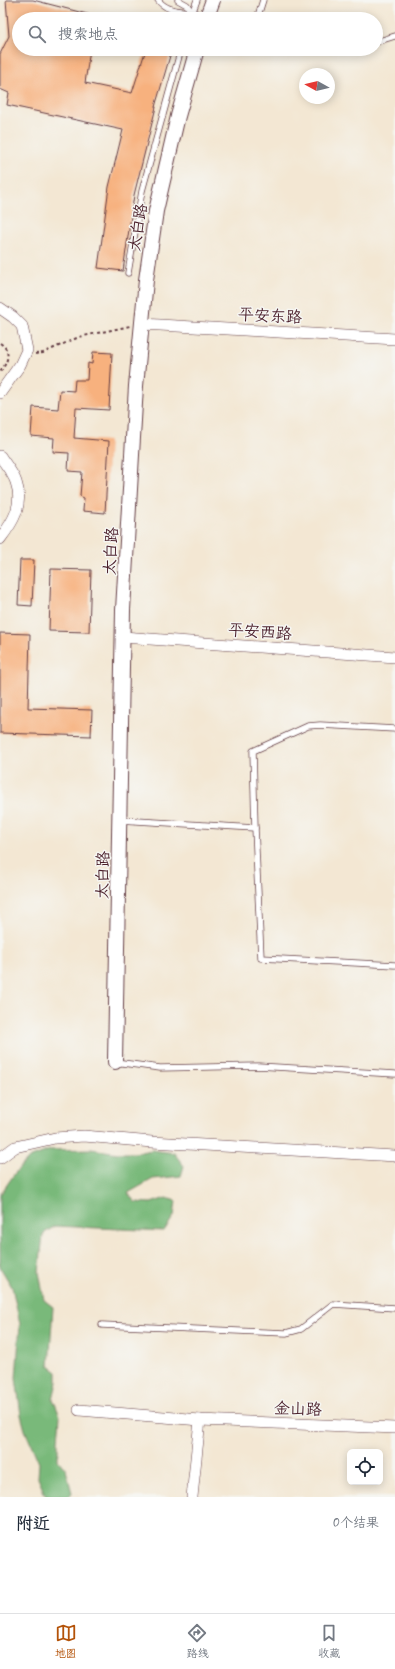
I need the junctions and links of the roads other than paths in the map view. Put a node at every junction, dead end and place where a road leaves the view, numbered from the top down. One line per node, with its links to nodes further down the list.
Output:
1 (158, 0): 6 (lane)
2 (178, 0): 7 (lane)
3 (197, 0): 8 (lane)
4 (213, 0): 9 (street)
5 (263, 0): 10 (lane)
6 (187, 12)
7 (191, 12)
8 (192, 12)
9 (210, 12)
10 (259, 12)
11 (395, 36): 12 (lane)
12 (383, 40)
13 (179, 56): 15 (lane)
14 (195, 56): 17 (street, 太白路)
15 (128, 274)
16 (0, 308): 19 (street)
17 (143, 324): 18 (street, 平安东路); 22 (street, 太白路)
18 (395, 339)
19 (0, 393)
20 (0, 456): 21 (street)
21 (0, 539)
22 (123, 637): 23 (street, 平安西路); 25 (street, 太白路)
23 (395, 657)
24 (395, 729): 26 (lane)
25 (120, 820): 26 (lane); 28 (street, 太白路)
26 (254, 828): 27 (lane)
27 (395, 965)
28 (115, 1062): 29 (lane)
29 (395, 1074)
30 (395, 1156): 31 (street)
31 (0, 1158)
32 (395, 1308): 33 (lane)
33 (102, 1325)
34 (79, 1410): 35 (street, 金山路)
35 (200, 1420): 36 (street, 金山路); 37 (street)
36 (395, 1428)
37 (192, 1497)

